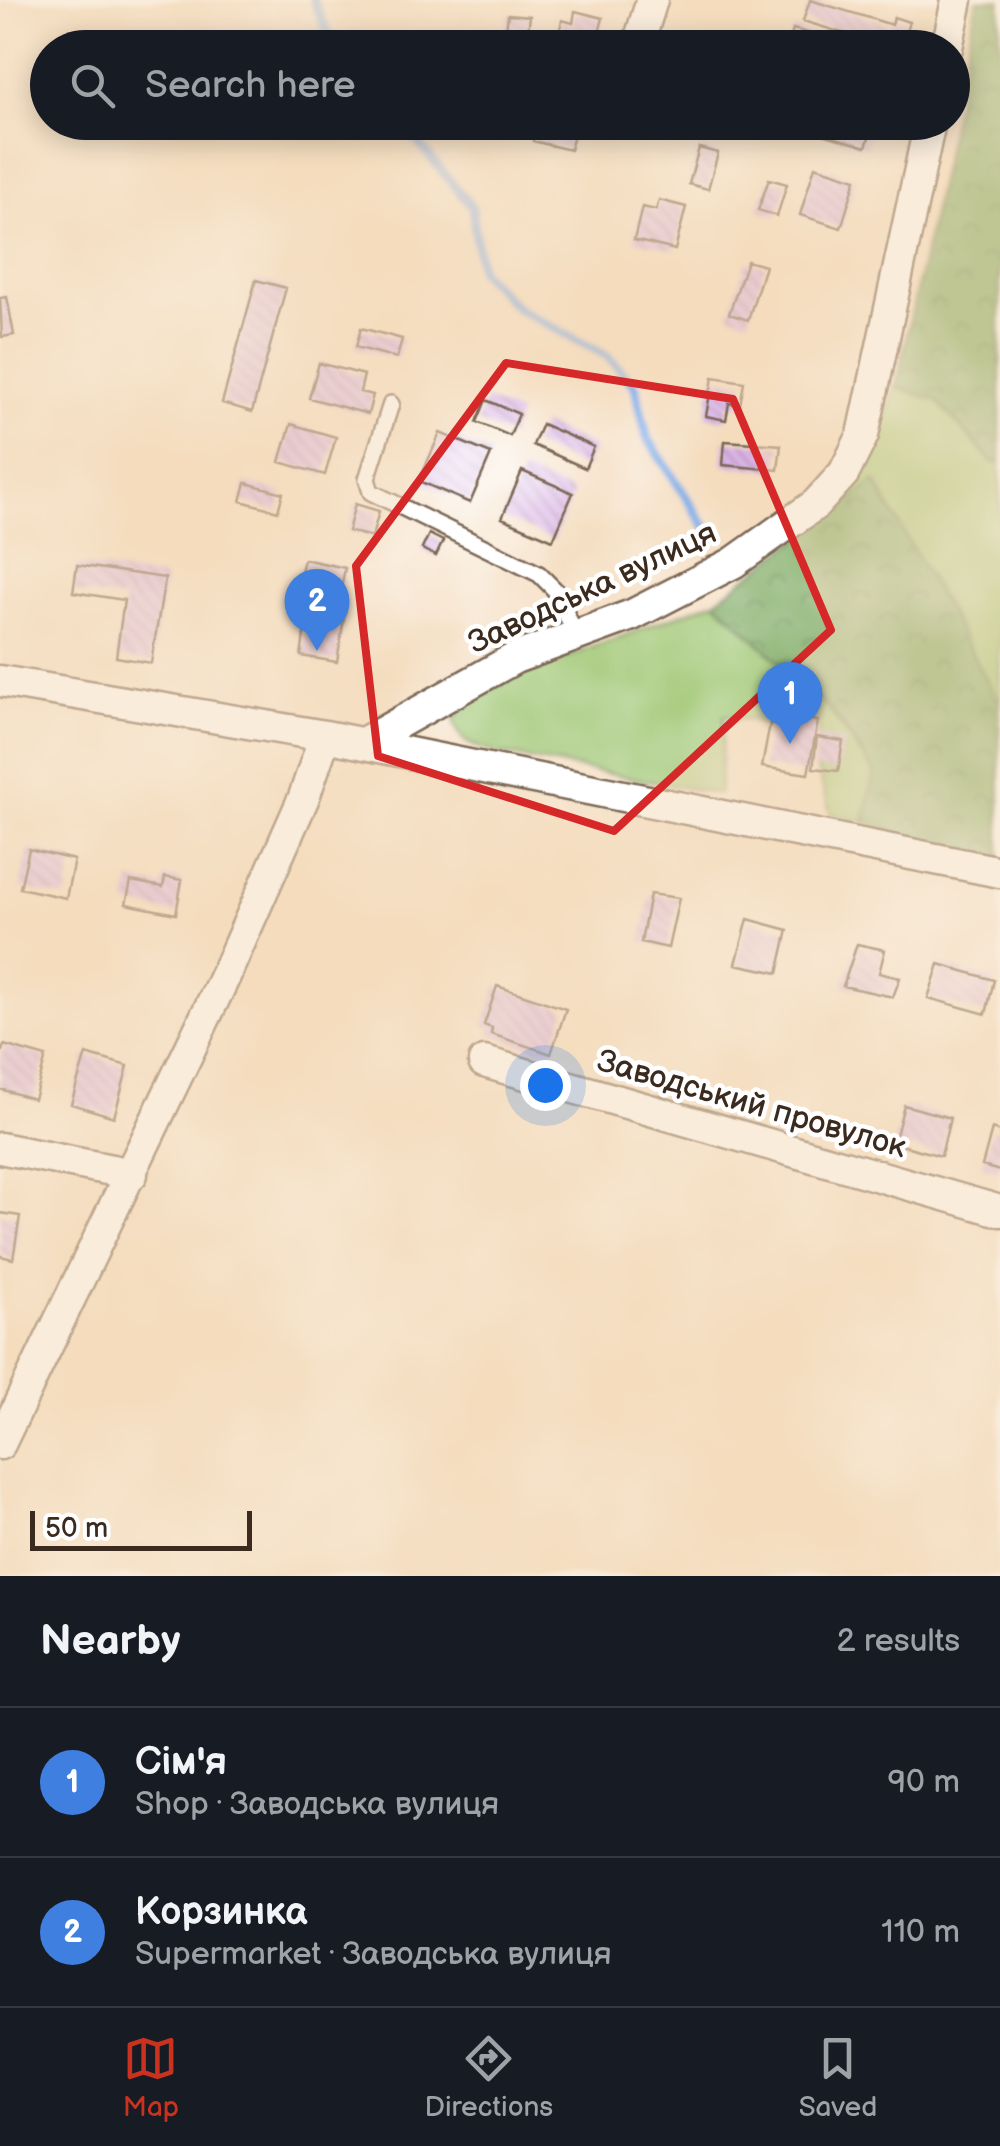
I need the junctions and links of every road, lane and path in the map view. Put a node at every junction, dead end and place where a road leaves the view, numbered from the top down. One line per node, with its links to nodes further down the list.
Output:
1 (652, 0): 3 (street)
2 (958, 0): 4 (street)
3 (643, 30)
4 (951, 30)
5 (926, 140): 7 (street, Заводська вулиця)
6 (391, 404): 7 (lane)
7 (576, 635): 10 (street, Заводська вулиця)
8 (0, 681): 9 (street)
9 (325, 736): 10 (street); 14 (street)
10 (363, 743): 11 (street)
11 (1000, 872)
12 (484, 1062): 15 (street, Заводський провулок)
13 (0, 1148): 14 (street)
14 (132, 1174): 16 (street)
15 (1000, 1211)
16 (0, 1444)

